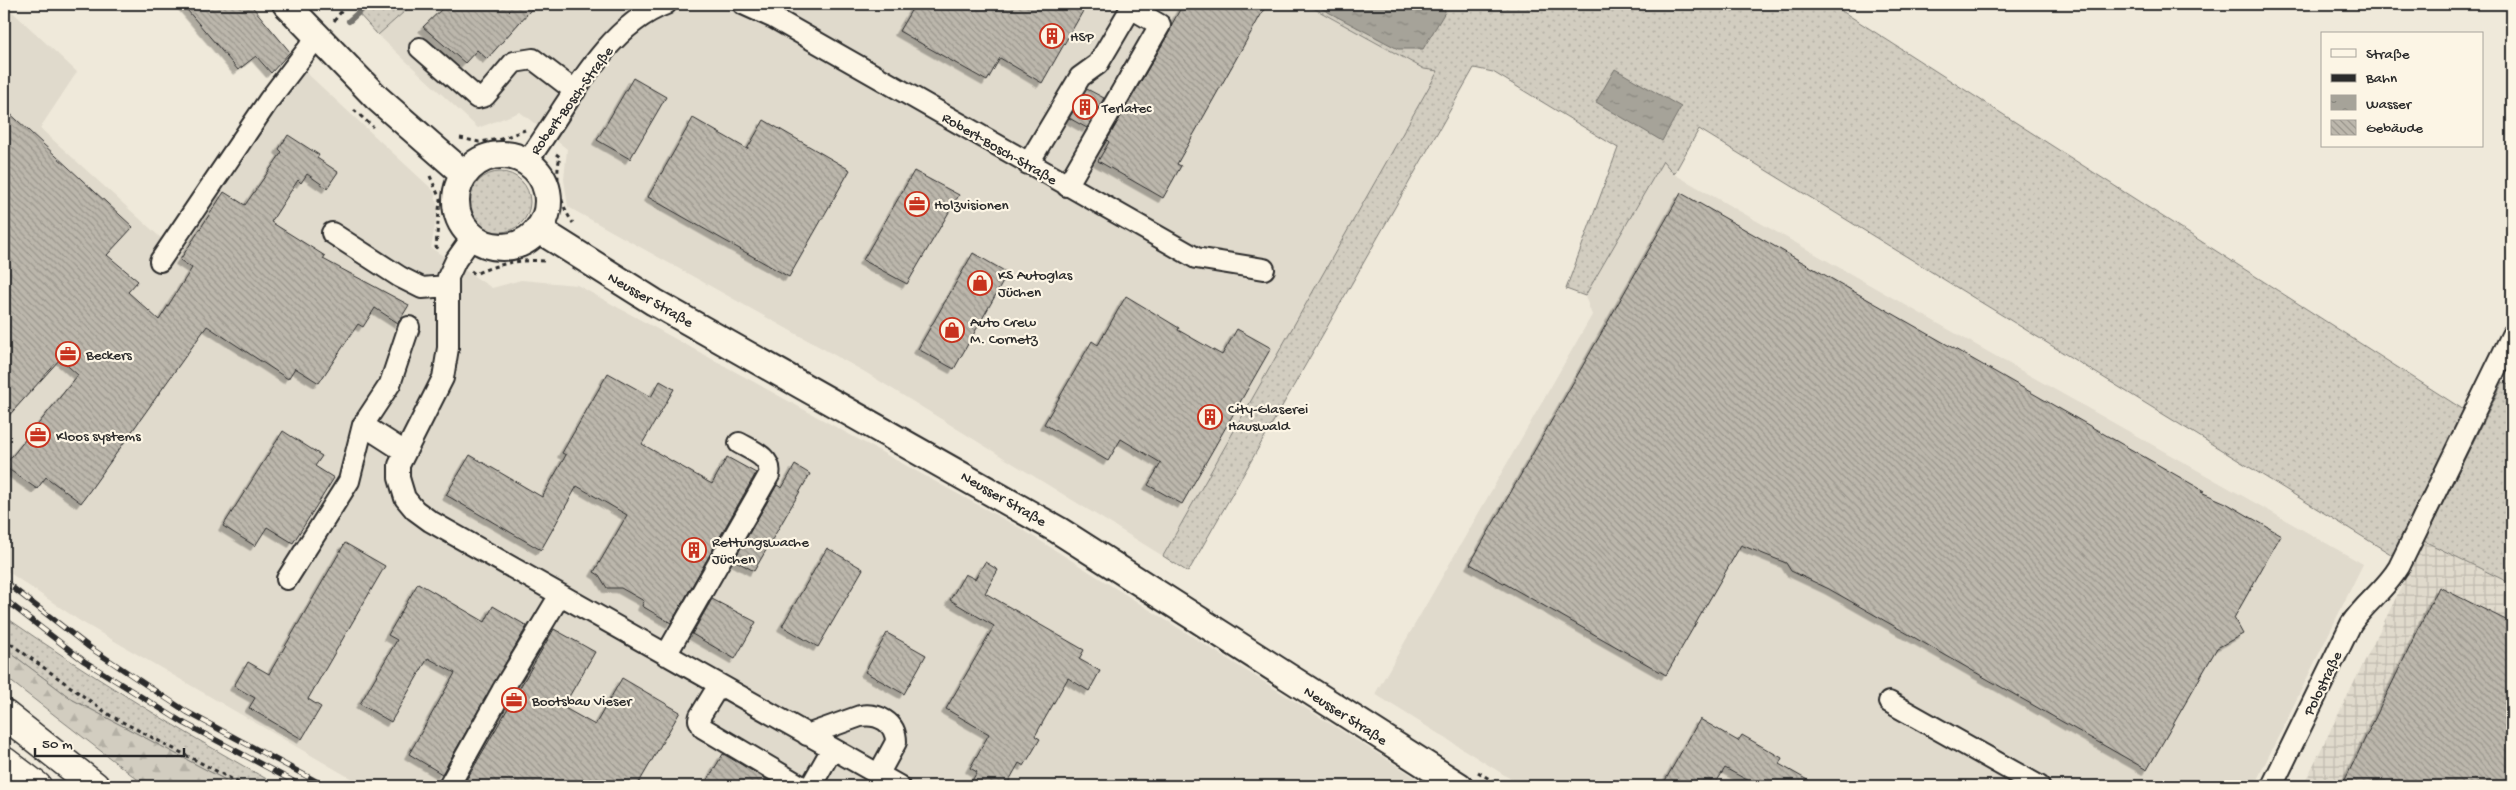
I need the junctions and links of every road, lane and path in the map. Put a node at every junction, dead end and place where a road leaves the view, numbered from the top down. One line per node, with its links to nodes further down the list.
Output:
1 (286, 4): 4 (main road)
2 (743, 4): 8 (street, Robert-Bosch-Straße)
3 (654, 6): 6 (street, Robert-Bosch-Straße)
4 (317, 37): 9 (main road); 14 (street)
5 (420, 48): 6 (street)
6 (575, 91): 7 (street, Robert-Bosch-Straße)
7 (526, 162): 9 (main road); 11 (main road)
8 (1028, 164): 10 (street, Robert-Bosch-Straße); 10 (street)
9 (464, 174): 13 (main road)
10 (1067, 186): 15 (street, Robert-Bosch-Straße)
11 (538, 229): 13 (main road); 40 (main road, Neusser Straße)
12 (332, 233): 16 (street)
13 (473, 236): 16 (street)
14 (160, 260)
15 (1264, 269)
16 (447, 286): 21 (street)
17 (409, 327): 19 (street)
18 (2512, 335): 42 (street, Polostraße)
19 (363, 425): 21 (street); 22 (street)
20 (739, 443): 25 (street)
21 (405, 452): 23 (street)
22 (287, 579)
23 (560, 595): 25 (street); 36 (street)
24 (4, 639): 35 (path)
25 (666, 655): 26 (street)
26 (719, 685): 29 (street); 37 (street)
27 (1889, 702): 41 (street)
28 (4, 714): 34 (highway)
29 (807, 734): 30 (street); 32 (street)
30 (832, 749): 32 (street); 38 (street)
31 (4, 761): 33 (highway)
32 (878, 775): 39 (street)
33 (37, 786)
34 (95, 786)
35 (245, 786)
36 (449, 786)
37 (801, 786)
38 (811, 786)
39 (899, 786)
40 (1459, 786)
41 (2038, 786)
42 (2272, 786)

